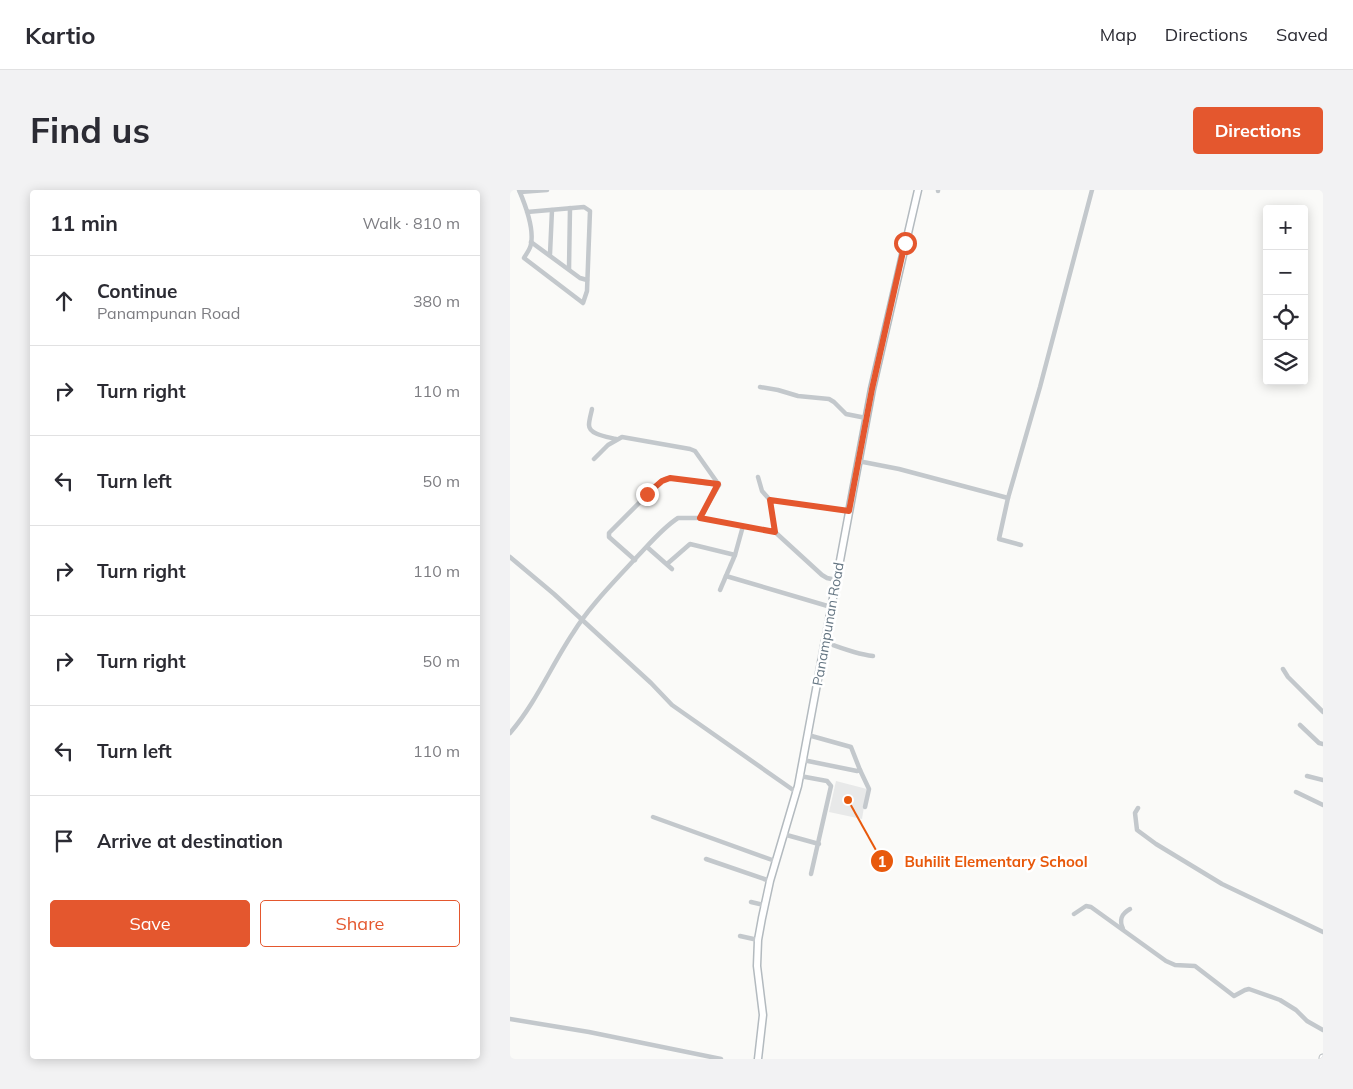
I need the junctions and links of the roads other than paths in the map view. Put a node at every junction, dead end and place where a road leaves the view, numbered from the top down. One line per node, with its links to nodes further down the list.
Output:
1 (545, 190): 4 (street)
2 (918, 190): 14 (street, Panampunan Road)
3 (1092, 190): 20 (street)
4 (519, 191): 7 (street)
5 (570, 208): 6 (street); 10 (street); 11 (street)
6 (552, 210): 7 (street); 9 (street)
7 (527, 212): 8 (street)
8 (531, 242): 9 (street); 11 (street)
9 (550, 254): 10 (street)
10 (569, 270): 11 (street)
11 (587, 280)
12 (760, 387): 14 (street)
13 (592, 409): 15 (street)
14 (866, 418): 17 (street, Panampunan Road)
15 (616, 439): 16 (street); 19 (street)
16 (594, 459)
17 (858, 461): 20 (street); 22 (street, Panampunan Road)
18 (758, 476): 21 (street)
19 (718, 484): 23 (street); 30 (street)
20 (1008, 498): 26 (street)
21 (770, 500): 22 (street); 25 (street)
22 (849, 511): 34 (street, Panampunan Road)
23 (700, 518): 24 (street); 27 (street)
24 (744, 526): 25 (street); 28 (street)
25 (775, 532): 34 (street)
26 (1021, 546)
27 (646, 547): 30 (street); 31 (street)
28 (735, 555): 31 (street); 33 (street)
29 (510, 557): 37 (street)
30 (635, 560): 37 (street)
31 (666, 564): 32 (street)
32 (672, 569)
33 (726, 576): 35 (street); 36 (street)
34 (836, 580): 36 (street, Panampunan Road)
35 (720, 590)
36 (831, 607): 38 (street, Panampunan Road)
37 (582, 620): 43 (street); 51 (street)
38 (825, 642): 39 (street); 44 (street, Panampunan Road)
39 (873, 656)
40 (1283, 669): 41 (street)
41 (1323, 712)
42 (1300, 725): 45 (street)
43 (510, 733)
44 (808, 735): 46 (street, Panampunan Road); 47 (street)
45 (1323, 744)
46 (803, 760): 47 (street); 48 (street, Panampunan Road)
47 (860, 770): 54 (street)
48 (800, 776): 51 (street, Panampunan Road); 58 (street)
49 (1307, 776): 50 (street)
50 (1323, 780)
51 (796, 792): 57 (street, Panampunan Road)
52 (1296, 792): 53 (street)
53 (1323, 805)
54 (864, 807)
55 (1138, 808): 68 (street)
56 (653, 817): 60 (street)
57 (783, 834): 58 (street); 60 (street, Panampunan Road)
58 (819, 844): 61 (street)
59 (706, 859): 62 (street)
60 (775, 862): 62 (street, Panampunan Road)
61 (812, 874)
62 (770, 881): 64 (street, Panampunan Road)
63 (751, 902): 64 (street)
64 (764, 905): 70 (street, Panampunan Road)
65 (1130, 908): 67 (street)
66 (1074, 914): 67 (street)
67 (1123, 930): 72 (street)
68 (1323, 932)
69 (740, 936): 70 (street)
70 (758, 940): 74 (street, Panampunan Road)
71 (510, 1019): 73 (street)
72 (1323, 1030)
73 (721, 1059)
74 (758, 1059)

